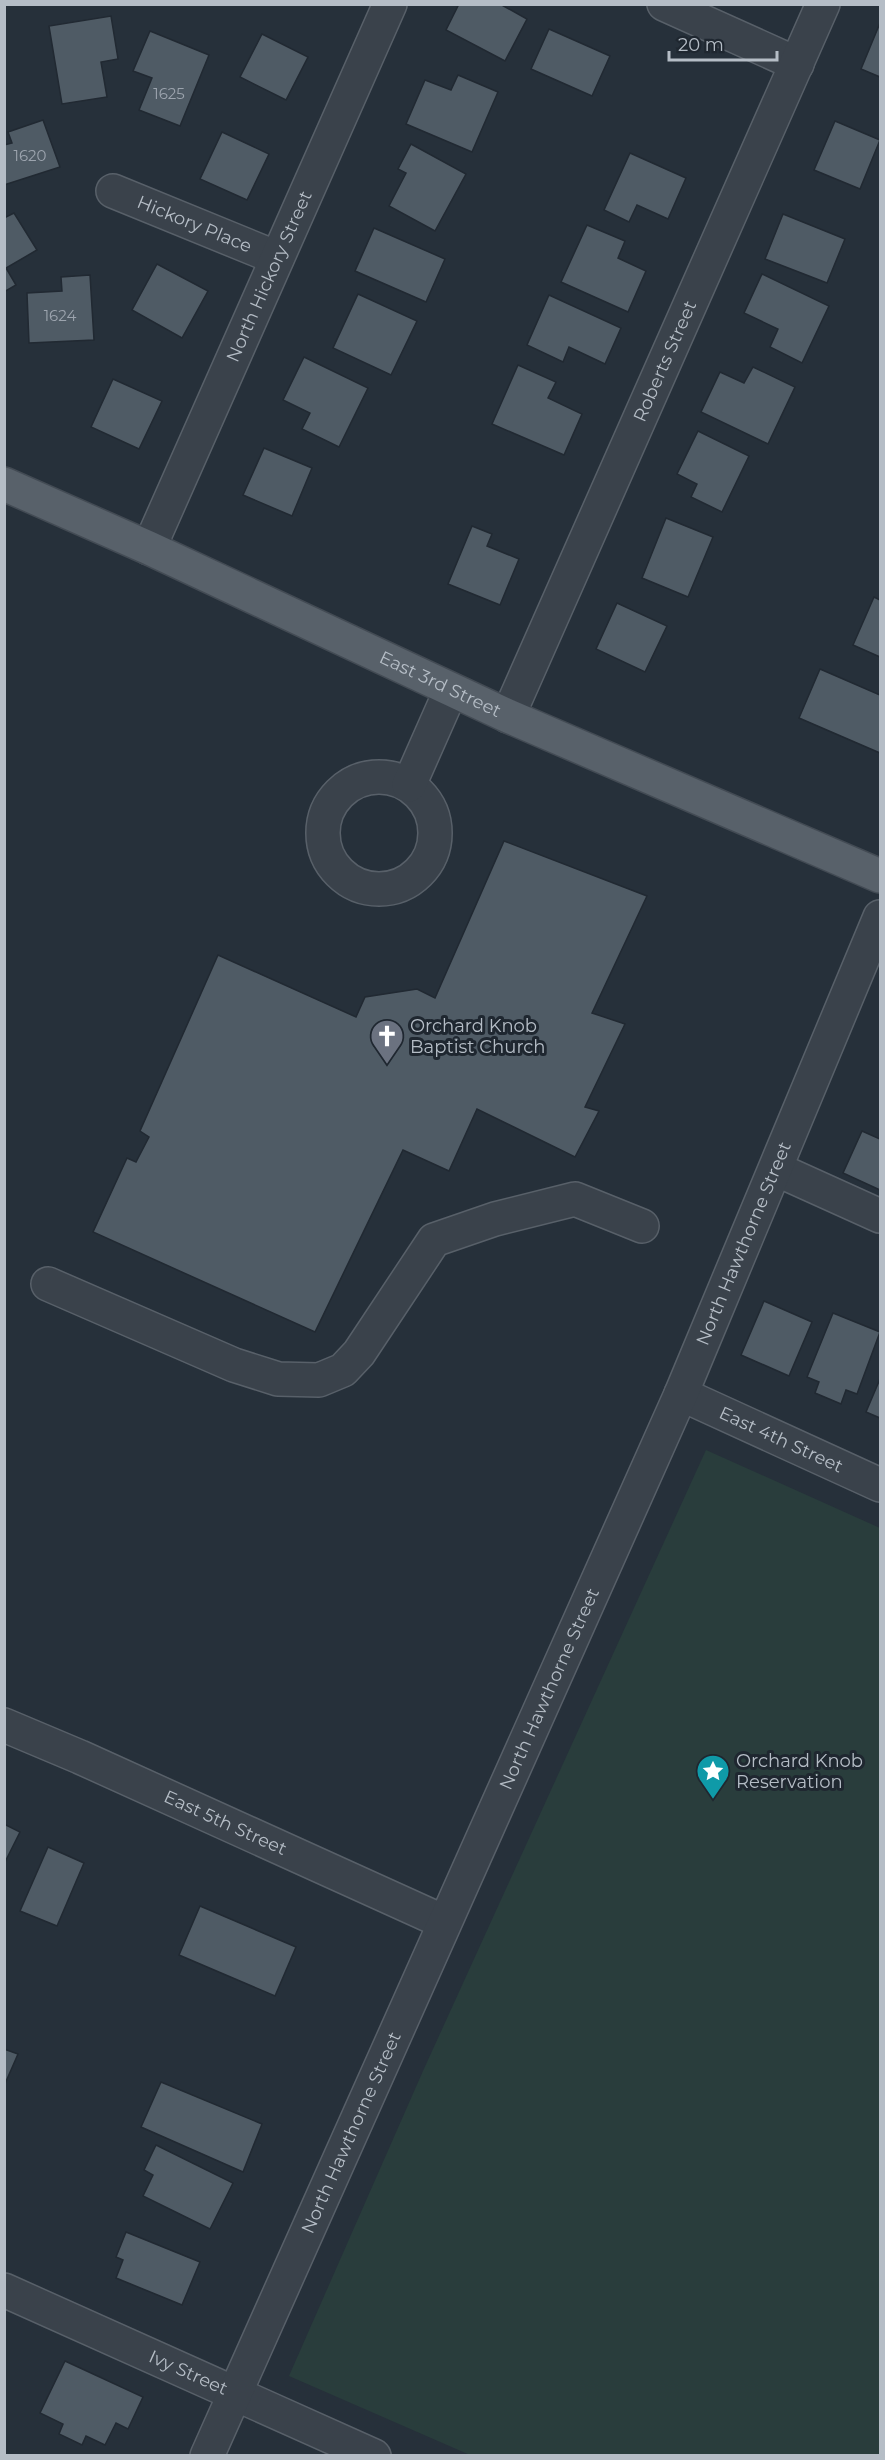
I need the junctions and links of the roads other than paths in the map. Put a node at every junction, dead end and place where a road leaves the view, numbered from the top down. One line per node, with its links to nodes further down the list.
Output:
1 (390, 4): 6 (street, North Hickory Street)
2 (663, 4): 4 (street)
3 (823, 4): 4 (street, Roberts Street)
4 (797, 64): 10 (street, Roberts Street)
5 (113, 191): 6 (street, Hickory Place)
6 (277, 258): 8 (street, North Hickory Street)
7 (4, 484): 8 (main road, East 3rd Street)
8 (149, 548): 9 (main road, East 3rd Street)
9 (451, 690): 10 (main road, East 3rd Street); 11 (street)
10 (508, 716): 12 (main road, East 3rd Street)
11 (409, 785)
12 (880, 876)
13 (880, 917): 14 (street, North Hawthorne Street)
14 (776, 1170): 15 (street); 18 (street, North Hawthorne Street)
15 (880, 1216)
16 (642, 1226): 17 (street)
17 (48, 1284)
18 (681, 1394): 19 (street, East 4th Street); 21 (street, North Hawthorne Street)
19 (880, 1485)
20 (4, 1725): 21 (street, East 5th Street)
21 (444, 1922): 23 (street, North Hawthorne Street)
22 (4, 2290): 23 (street, Ivy Street)
23 (234, 2395): 24 (street, North Hawthorne Street); 25 (street, Ivy Street)
24 (207, 2456)
25 (374, 2456)

